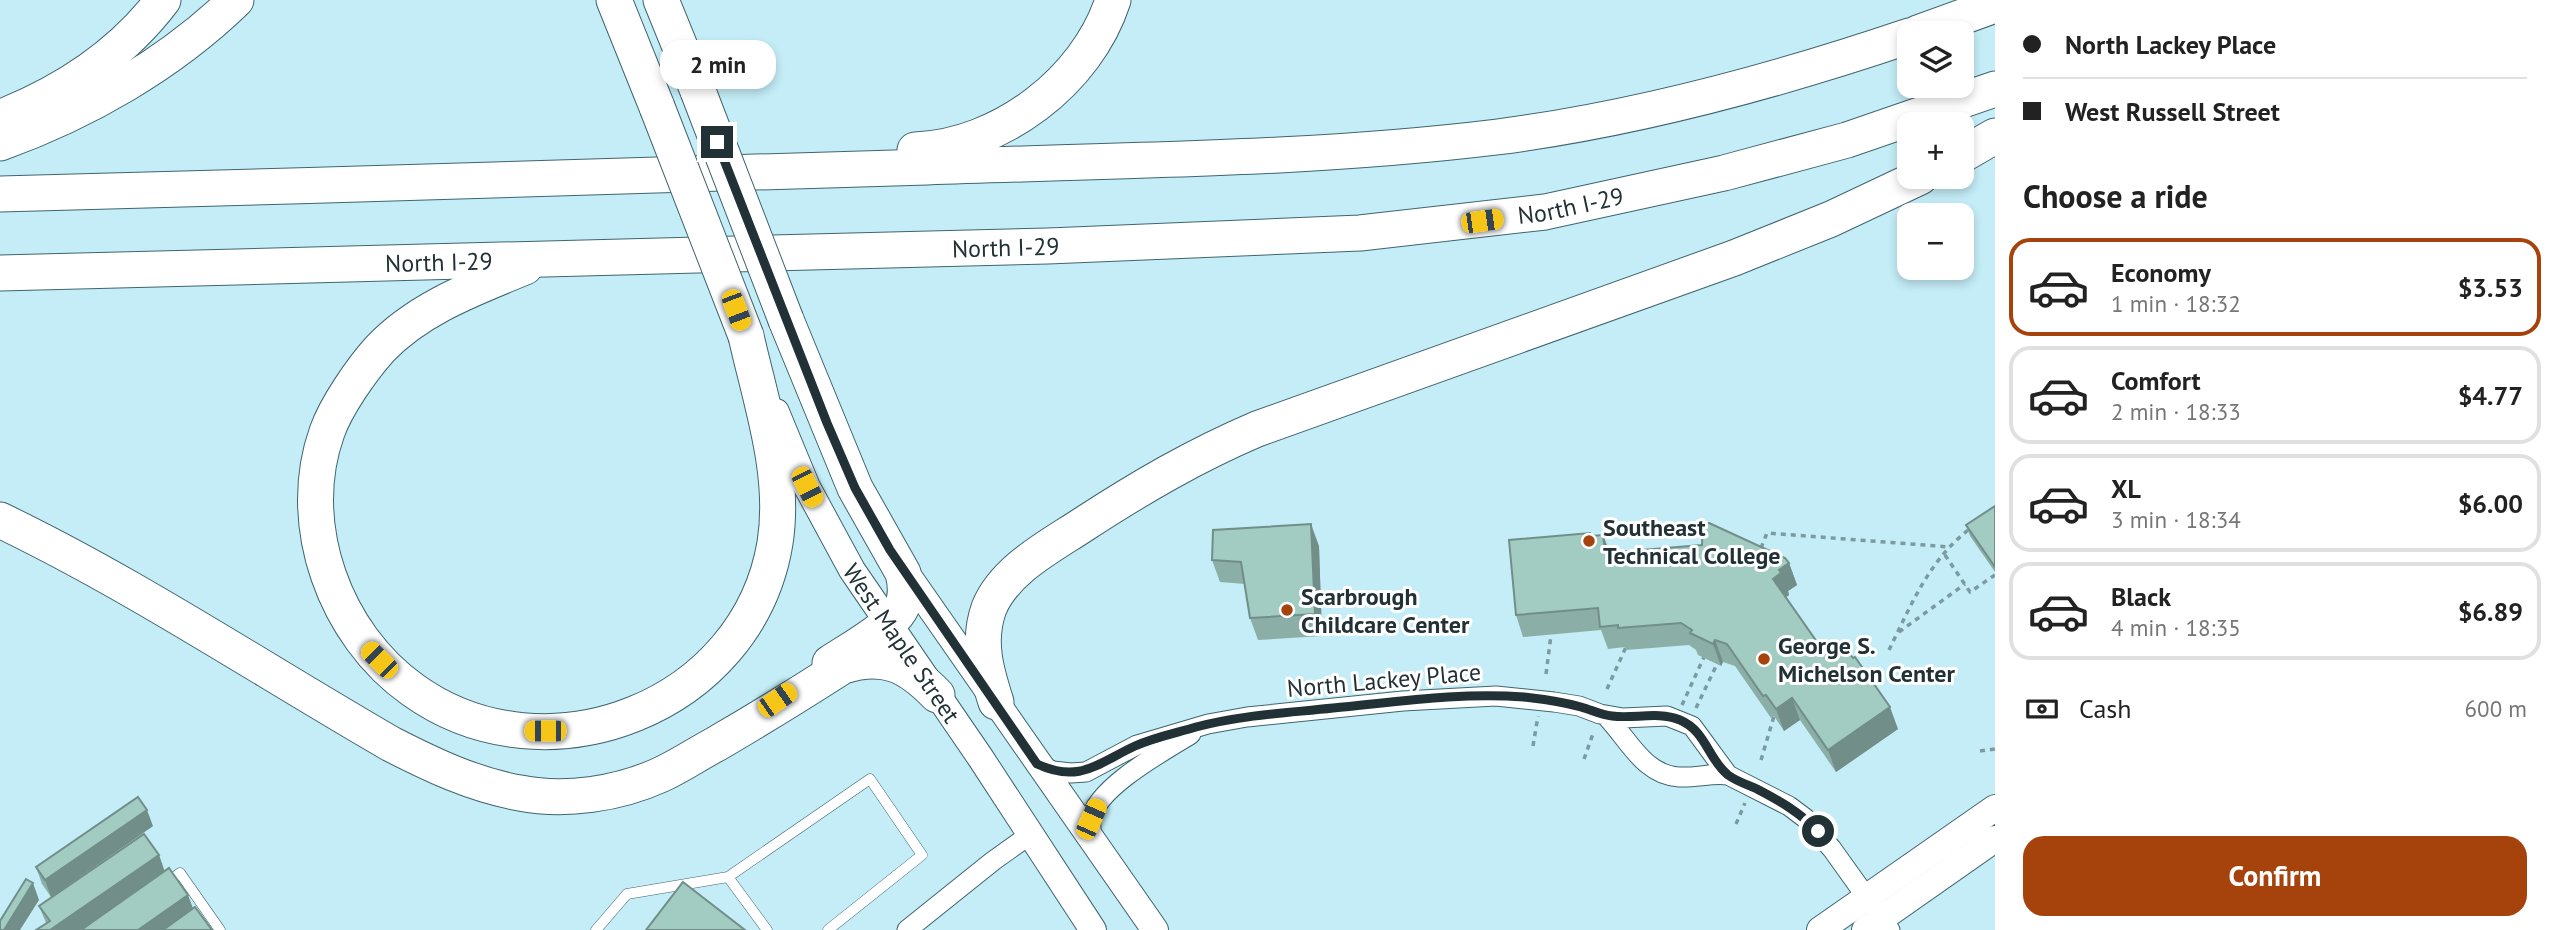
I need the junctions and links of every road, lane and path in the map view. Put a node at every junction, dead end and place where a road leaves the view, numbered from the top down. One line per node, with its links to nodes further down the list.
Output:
1 (163, 0): 12 (highway)
2 (236, 0): 14 (highway)
3 (614, 0): 21 (highway, bridge)
4 (661, 0): 11 (highway)
5 (681, 0): 11 (highway)
6 (1113, 0): 16 (highway)
7 (1995, 5): 8 (highway)
8 (1951, 21)
9 (1897, 40): 16 (highway)
10 (1995, 89): 19 (highway, North I-29)
11 (698, 91): 25 (highway, bridge)
12 (0, 118)
13 (1995, 136): 15 (highway)
14 (0, 143)
15 (1974, 148)
16 (771, 173): 18 (highway)
17 (1897, 188): 40 (highway)
18 (0, 194)
19 (543, 260): 20 (highway, North I-29); 21 (highway)
20 (0, 272)
21 (746, 336): 30 (main road, West Maple Street)
22 (0, 520): 47 (highway)
23 (1978, 523): 24 (path)
24 (1950, 547): 26 (path); 27 (path)
25 (890, 550): 30 (highway); 40 (main road, West Maple Street)
26 (1759, 552)
27 (1944, 554): 29 (path); 31 (path)
28 (1995, 575): 29 (path)
29 (1965, 584): 31 (path)
30 (888, 624): 39 (main road, West Maple Street); 47 (highway)
31 (1897, 633): 34 (path)
32 (1551, 635): 37 (path)
33 (1626, 647): 38 (path)
34 (1889, 650)
35 (1704, 657): 41 (path)
36 (1717, 664): 43 (path)
37 (1546, 674)
38 (1607, 689)
39 (937, 695): 47 (highway); 58 (main road, West Maple Street)
40 (996, 702): 53 (main road, West Maple Street)
41 (1679, 710)
42 (1538, 712): 48 (path)
43 (1692, 716)
44 (1774, 716): 52 (path)
45 (1601, 721): 46 (street, North Lackey Place); 51 (path); 54 (street, North Lackey Place); 54 (street, North Lackey Place)
46 (1208, 724): 53 (street, North Lackey Place); 60 (street, North Lackey Place)
47 (712, 746)
48 (1534, 746)
49 (1995, 749): 50 (path)
50 (1980, 751)
51 (1584, 759)
52 (1761, 760)
53 (1037, 764): 60 (main road, West Maple Street)
54 (1728, 775): 63 (street, North Lackey Place)
55 (1747, 798): 57 (path)
56 (1995, 808): 63 (main road)
57 (1736, 824)
58 (1031, 834): 68 (street); 69 (main road, West Maple Street)
59 (1995, 839): 63 (main road)
60 (1092, 842): 70 (main road, West Maple Street)
61 (728, 877): 65 (lane); 66 (lane); 67 (lane)
62 (157, 890): 64 (lane)
63 (1876, 919): 71 (main road)
64 (220, 930)
65 (596, 930)
66 (767, 930)
67 (828, 930)
68 (907, 930)
69 (1093, 930)
70 (1155, 930)
71 (1820, 930)

